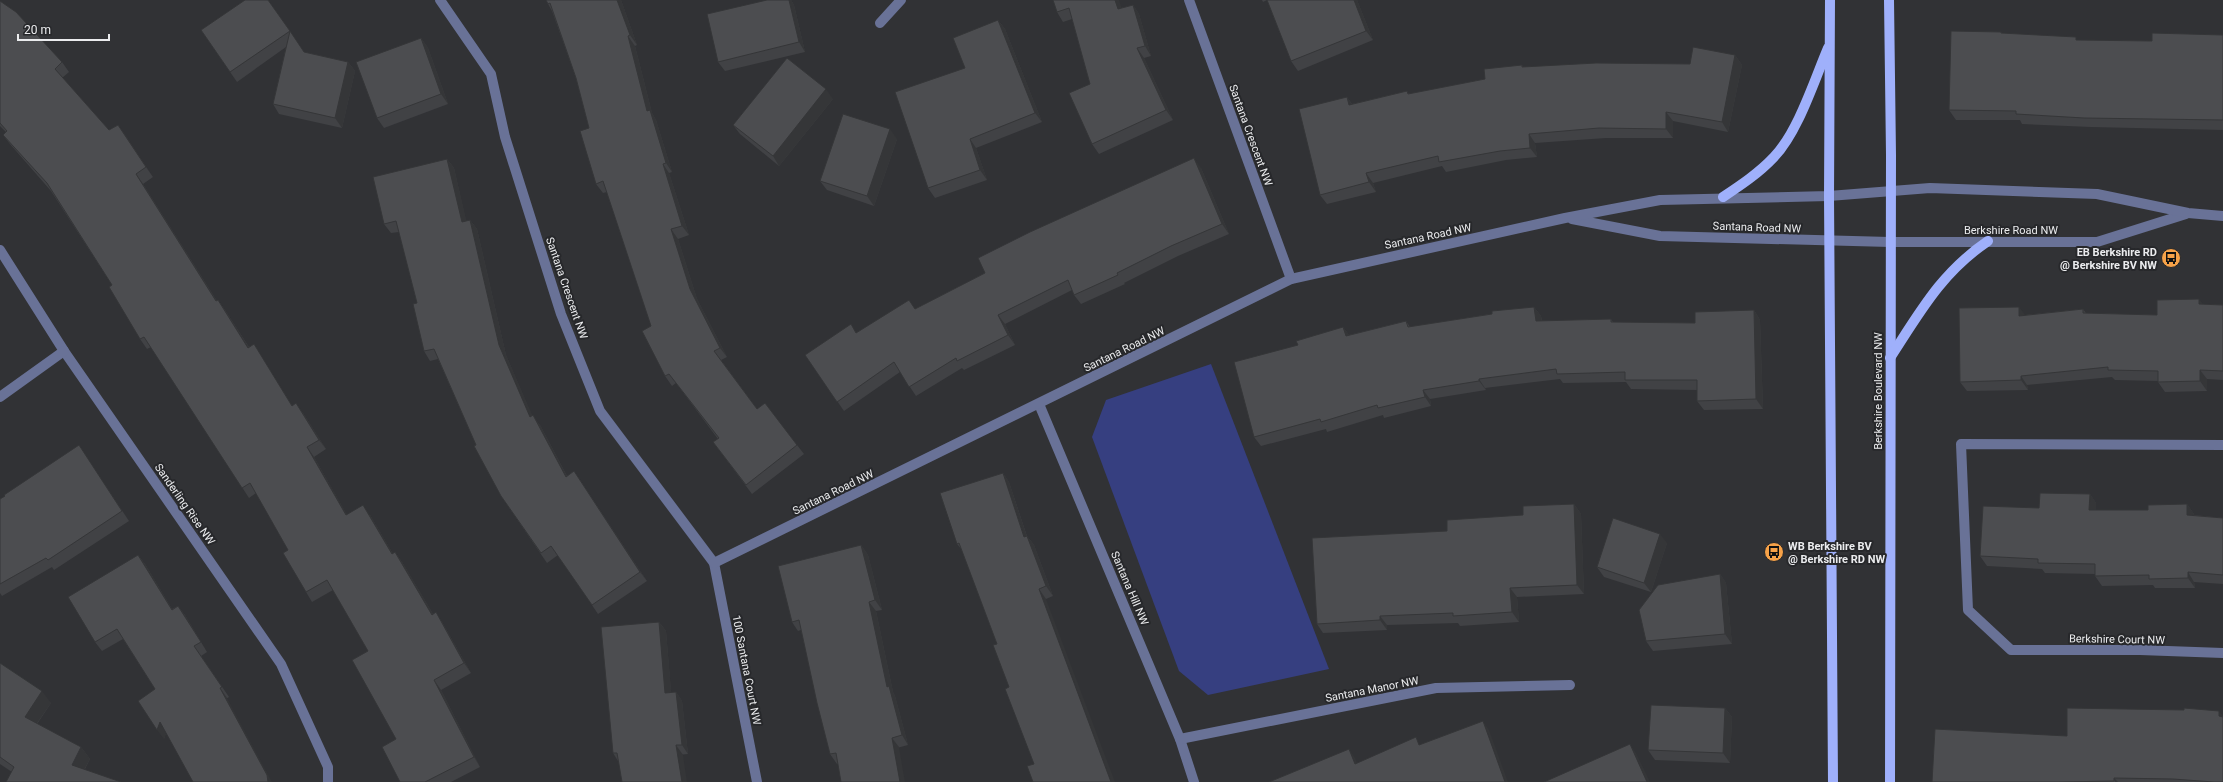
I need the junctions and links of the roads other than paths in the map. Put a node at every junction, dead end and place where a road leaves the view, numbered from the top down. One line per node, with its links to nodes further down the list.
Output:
1 (440, 0): 24 (street, Santana Crescent NW)
2 (901, 0): 6 (street)
3 (1189, 0): 18 (street, Santana Crescent NW)
4 (1830, 0): 7 (main road)
5 (1889, 0): 8 (main road, Berkshire Boulevard NW)
6 (880, 23)
7 (1830, 42): 9 (main road); 10 (main road)
8 (1891, 191): 9 (street, Berkshire Road NW); 11 (street, Berkshire Road NW); 16 (main road, Berkshire Boulevard NW)
9 (1829, 196): 10 (street, Santana Road NW); 14 (main road)
10 (1723, 197): 13 (street, Santana Road NW)
11 (2188, 213): 12 (street, Berkshire Road NW); 15 (street, Berkshire Road NW)
12 (2223, 216)
13 (1566, 218): 14 (street, Santana Road NW); 18 (street, Santana Road NW)
14 (1830, 241): 16 (street, Berkshire Road NW); 31 (main road)
15 (1988, 241): 16 (street, Berkshire Road NW); 20 (main road)
16 (1890, 242): 20 (main road, Berkshire Boulevard NW)
17 (0, 250): 19 (street, Sanderling Rise NW)
18 (1291, 279): 22 (street, Santana Road NW)
19 (64, 352): 21 (street); 28 (street, Sanderling Rise NW)
20 (1890, 358): 32 (main road, Berkshire Boulevard NW)
21 (0, 397)
22 (1039, 404): 24 (street, Santana Road NW); 27 (street, Santana Hill NW)
23 (2223, 445): 25 (street, Berkshire Court NW)
24 (714, 563): 29 (street, 100 Santana Court NW)
25 (2223, 653)
26 (1570, 684): 27 (street, Santana Manor NW)
27 (1180, 739): 30 (street, Santana Hill NW)
28 (328, 782)
29 (757, 782)
30 (1194, 782)
31 (1833, 782)
32 (1890, 782)

